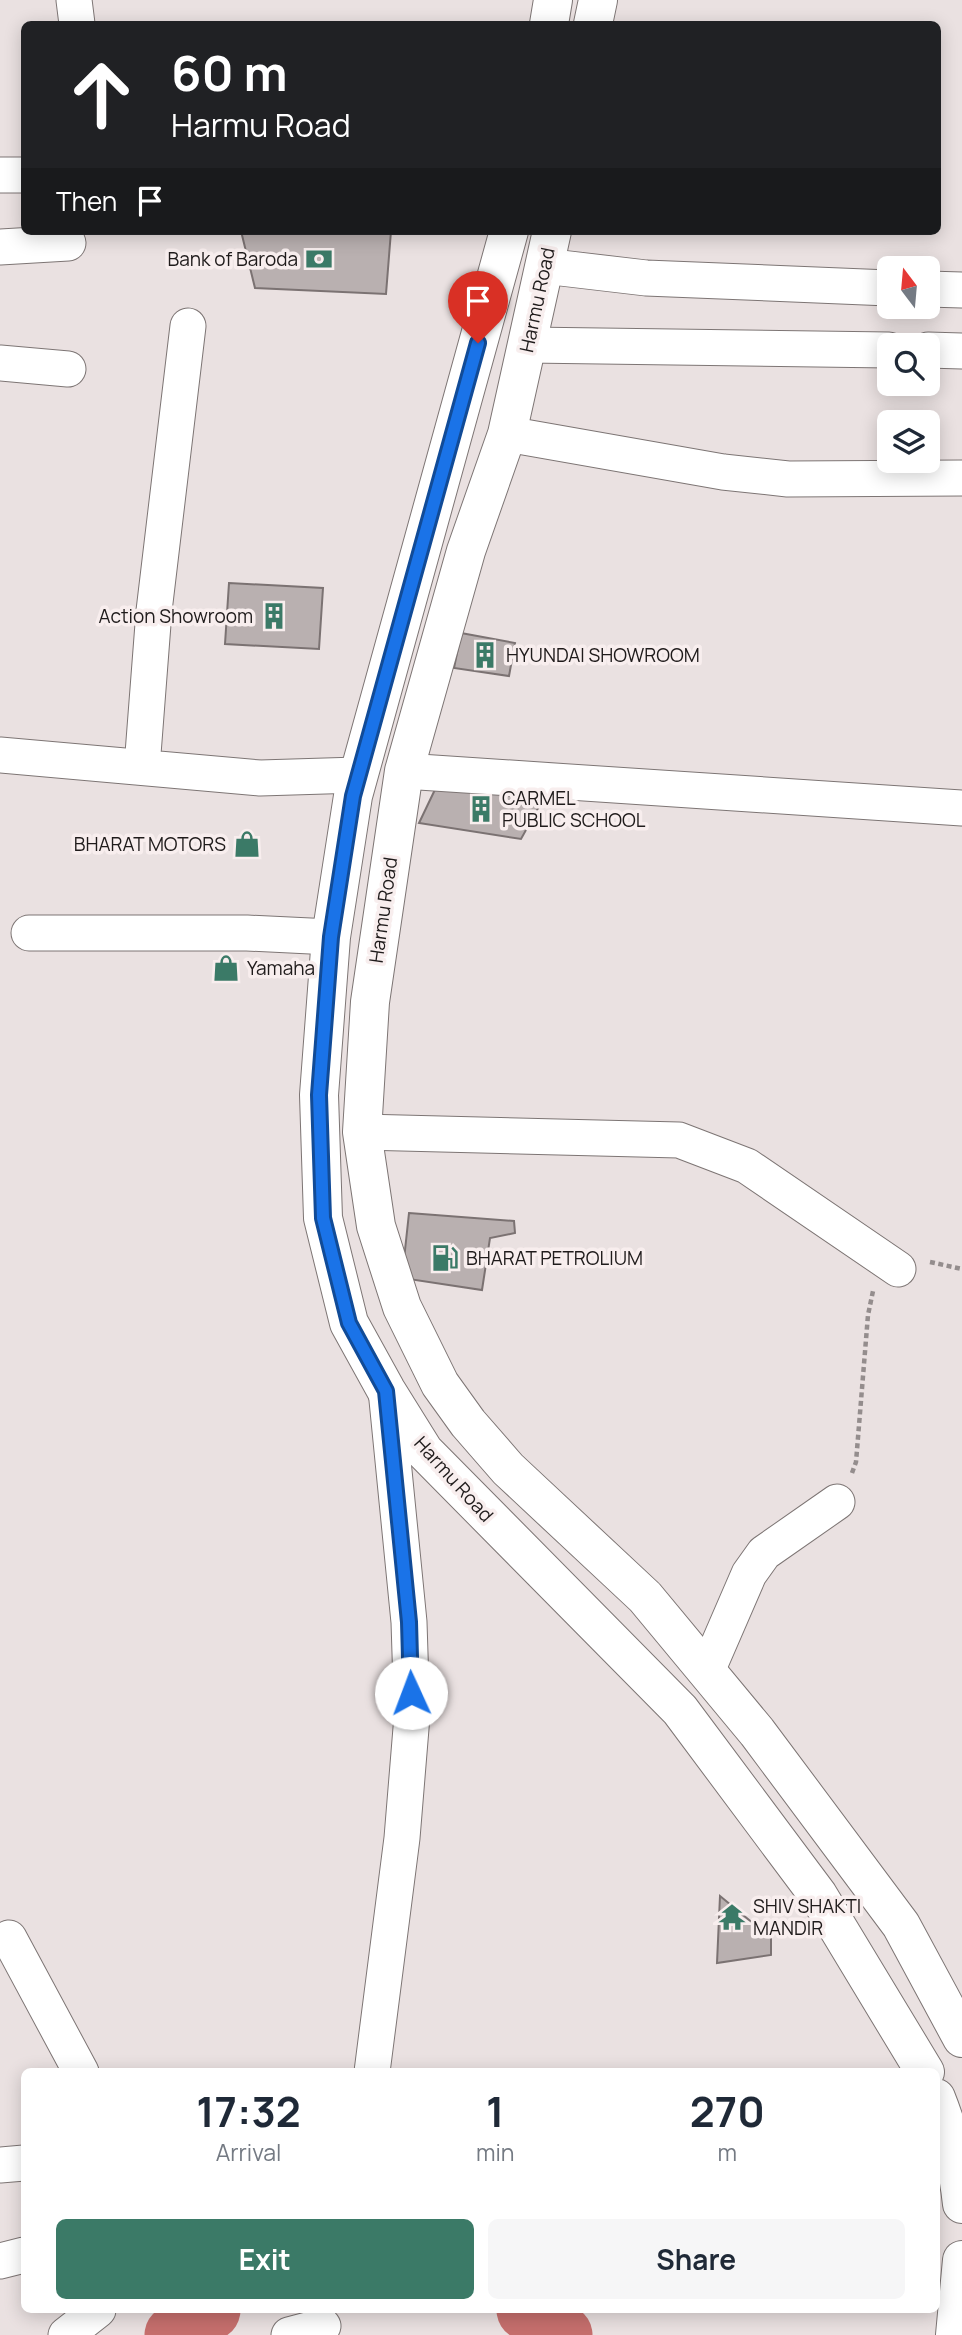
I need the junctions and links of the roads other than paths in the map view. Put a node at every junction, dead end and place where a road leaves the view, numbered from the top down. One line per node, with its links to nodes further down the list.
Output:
1 (74, 0): 4 (street)
2 (553, 0): 5 (main road)
3 (597, 0): 6 (main road)
4 (77, 21)
5 (550, 21)
6 (594, 21)
7 (0, 175): 8 (street)
8 (21, 175)
9 (508, 235): 28 (main road, Harmu Road)
10 (68, 243): 11 (street)
11 (0, 247)
12 (548, 248): 13 (street); 17 (main road, Harmu Road)
13 (877, 288)
14 (940, 289): 15 (street)
15 (962, 290)
16 (188, 326): 26 (street)
17 (528, 345): 18 (street); 23 (main road, Harmu Road)
18 (877, 350)
19 (940, 350): 20 (street)
20 (962, 351)
21 (0, 363): 22 (street)
22 (68, 369)
23 (507, 434): 24 (street); 27 (main road, Harmu Road)
24 (962, 478)
25 (0, 755): 26 (street)
26 (142, 767): 28 (street)
27 (404, 771): 29 (street); 32 (main road, Harmu Road)
28 (358, 775): 31 (main road, Harmu Road)
29 (962, 808)
30 (29, 933): 31 (street)
31 (331, 937): 35 (main road, Harmu Road)
32 (362, 1132): 33 (street); 34 (main road, Harmu Road)
33 (898, 1269)
34 (414, 1331): 35 (main road); 38 (main road, Harmu Road)
35 (362, 1345): 36 (main road, Harmu Road)
36 (386, 1391): 42 (street); 43 (main road, Harmu Road)
37 (837, 1502): 38 (street)
38 (707, 1671): 40 (main road, Harmu Road)
39 (9, 1938): 41 (street)
40 (962, 2038)
41 (79, 2068)
42 (373, 2068)
43 (923, 2068)
44 (940, 2110): 47 (main road)
45 (21, 2163): 46 (street)
46 (0, 2165)
47 (962, 2204)
48 (21, 2256): 50 (street)
49 (962, 2260): 55 (main road)
50 (0, 2261)
51 (94, 2313): 53 (street)
52 (324, 2324): 54 (street)
53 (66, 2335)
54 (289, 2335)
55 (955, 2335)

